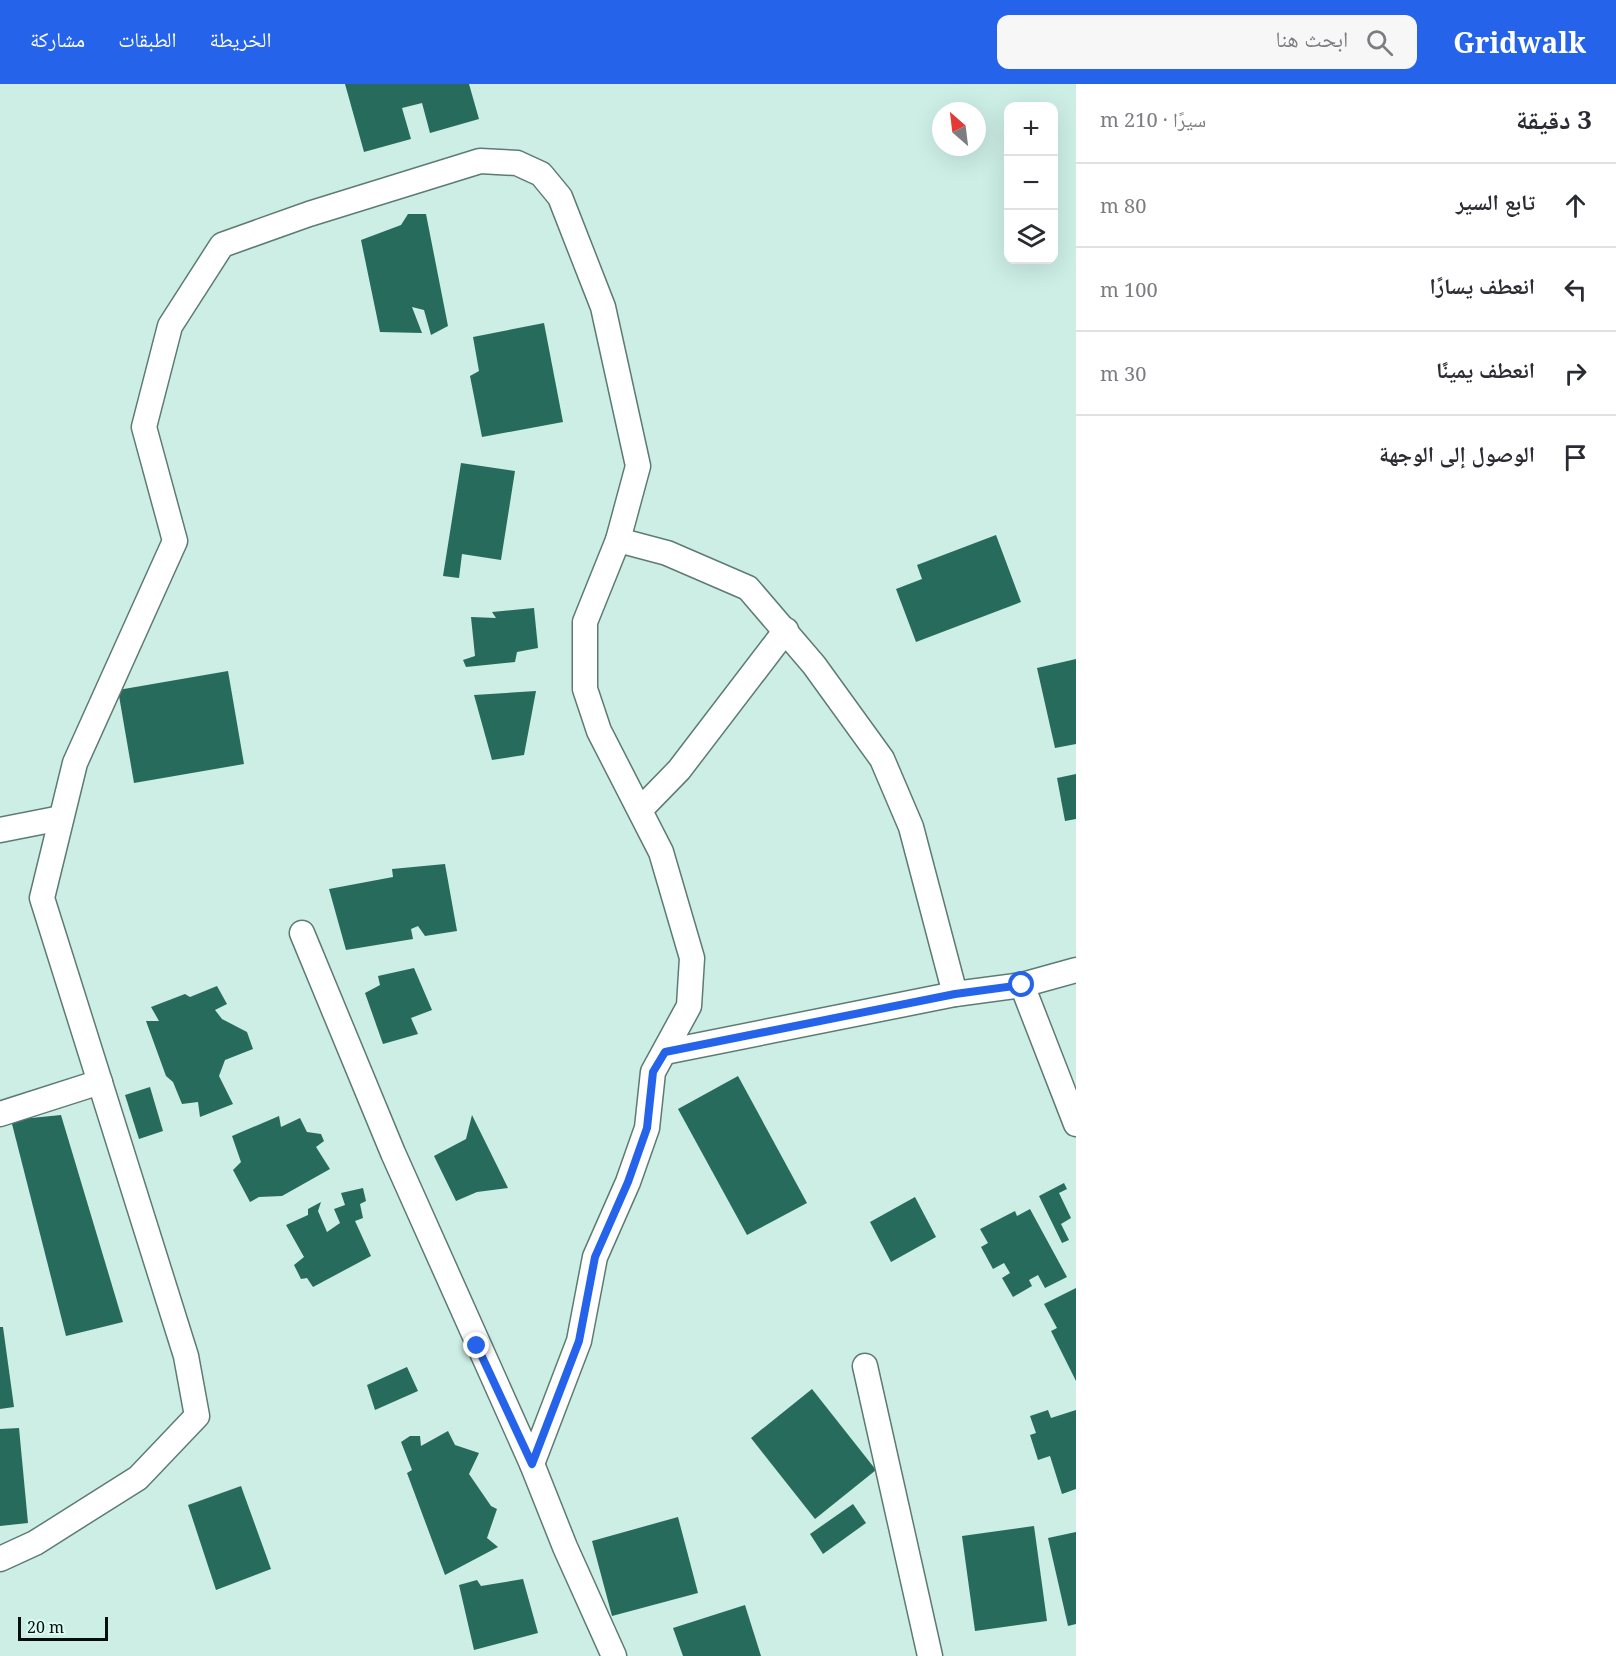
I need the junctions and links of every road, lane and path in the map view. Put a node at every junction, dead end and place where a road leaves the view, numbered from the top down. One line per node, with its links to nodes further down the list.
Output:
1 (618, 540): 2 (street); 3 (street); 4 (street)
2 (786, 630): 3 (street); 9 (street)
3 (641, 809): 10 (street)
4 (62, 818): 5 (street); 11 (street)
5 (0, 830)
6 (302, 933): 15 (street)
7 (1076, 970): 8 (street)
8 (1022, 985): 9 (street); 13 (street)
9 (955, 994): 10 (street)
10 (665, 1052): 15 (street)
11 (100, 1082): 12 (street); 16 (street)
12 (0, 1114)
13 (1076, 1124)
14 (865, 1366): 18 (street)
15 (532, 1464): 17 (street)
16 (0, 1559)
17 (614, 1656)
18 (930, 1656)

